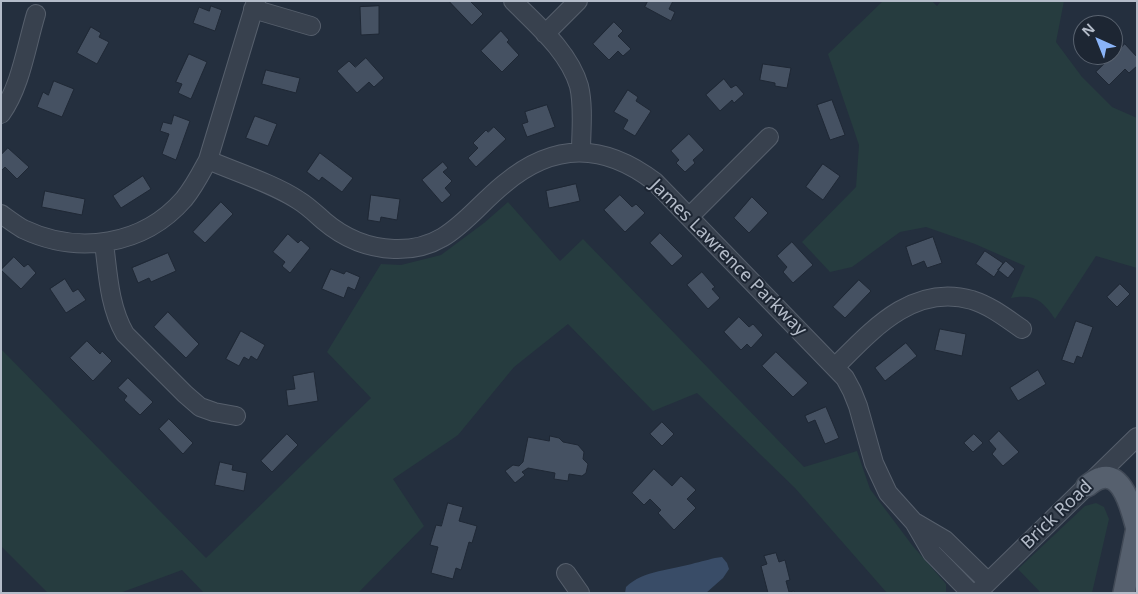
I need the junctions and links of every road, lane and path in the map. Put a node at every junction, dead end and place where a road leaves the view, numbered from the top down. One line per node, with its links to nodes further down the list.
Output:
1 (513, 1): 6 (street)
2 (578, 1): 6 (street)
3 (254, 5): 5 (street); 10 (street)
4 (36, 14): 7 (street)
5 (311, 26)
6 (545, 34): 9 (street)
7 (1, 114)
8 (769, 137): 12 (street)
9 (581, 152): 10 (street, James Lawrence Parkway); 12 (street, James Lawrence Parkway)
10 (208, 160): 13 (street)
11 (1, 214): 13 (street)
12 (689, 216): 15 (street, James Lawrence Parkway)
13 (104, 243): 16 (street)
14 (1022, 329): 15 (street)
15 (835, 367): 19 (street, James Lawrence Parkway)
16 (236, 416)
17 (1137, 437): 18 (street, Brick Road)
18 (1087, 486): 20 (main road); 22 (street, Brick Road)
19 (914, 522): 22 (street, James Lawrence Parkway); 24 (street, James Lawrence Parkway)
20 (1137, 529): 25 (main road)
21 (566, 573): 23 (street)
22 (983, 588)
23 (580, 593)
24 (971, 593)
25 (1124, 593)

